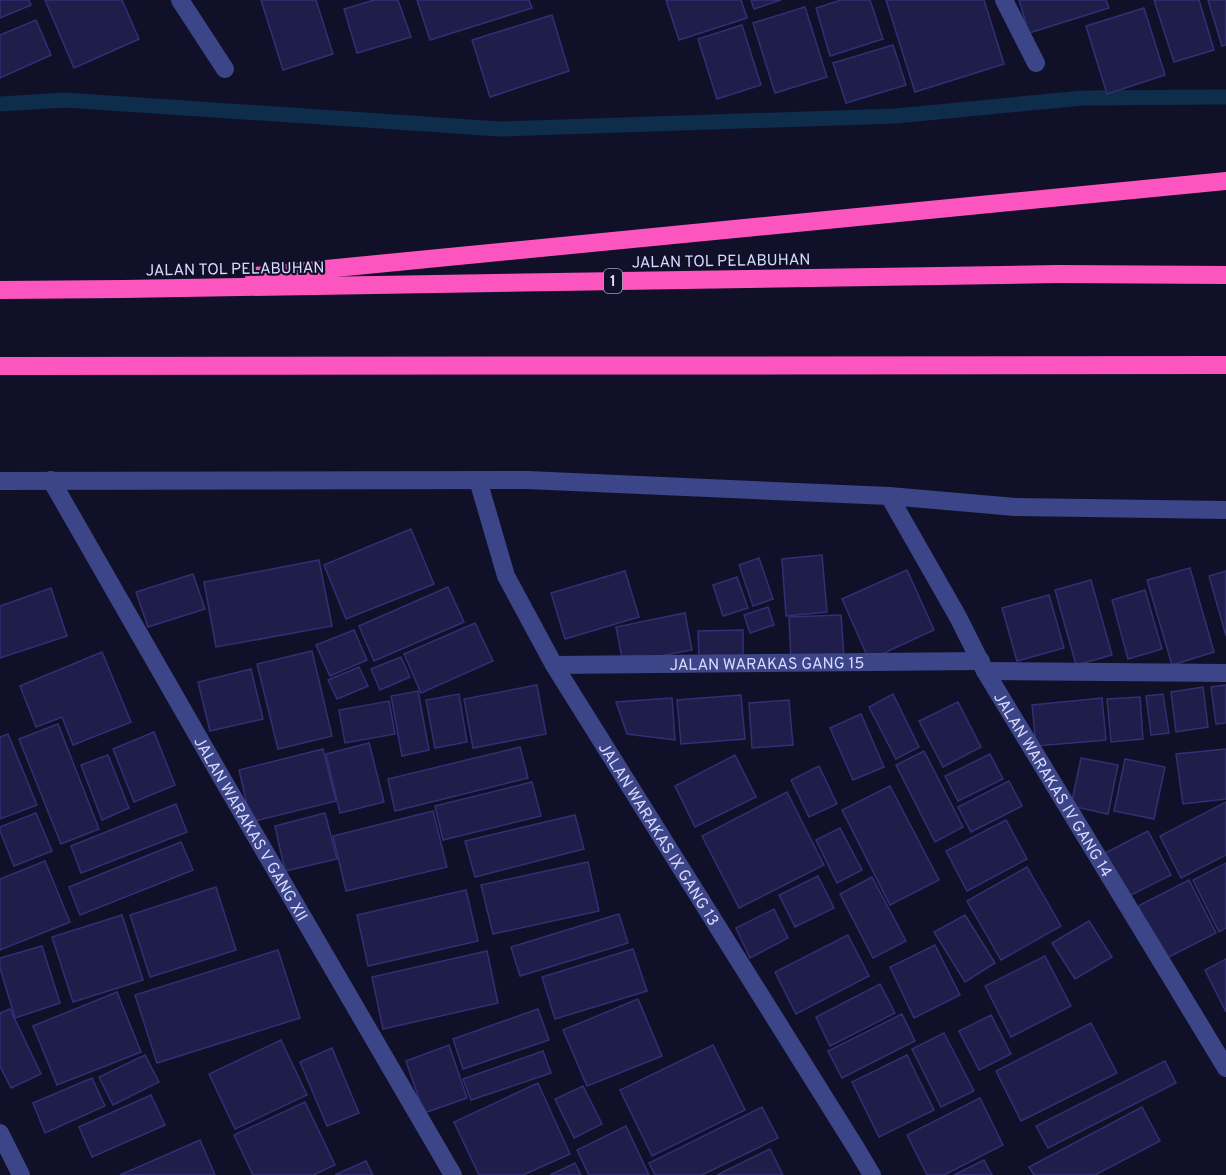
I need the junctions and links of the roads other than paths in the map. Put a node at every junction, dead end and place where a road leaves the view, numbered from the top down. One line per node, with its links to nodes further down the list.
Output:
1 (180, 0): 4 (street)
2 (1004, 0): 3 (street)
3 (1036, 63)
4 (225, 69)
5 (1226, 181): 7 (highway)
6 (1226, 275): 7 (highway, JALAN TOL PELABUHAN / 1)
7 (123, 289): 8 (highway, JALAN TOL PELABUHAN / 1)
8 (0, 290)
9 (1226, 364): 10 (highway)
10 (0, 366)
11 (51, 480): 12 (street); 13 (street); 22 (street, JALAN WARAKAS V GANG XII)
12 (478, 480): 14 (street); 16 (street, JALAN WARAKAS IX GANG 13)
13 (0, 481)
14 (889, 496): 15 (street); 17 (street, JALAN WARAKAS IV GANG 14)
15 (1226, 510)
16 (554, 666): 17 (street, JALAN WARAKAS GANG 15); 23 (street, JALAN WARAKAS IX GANG 13)
17 (983, 666): 18 (street, JALAN WARAKAS GANG 15); 19 (street, JALAN WARAKAS IV GANG 14)
18 (1226, 673)
19 (1226, 1068)
20 (0, 1133): 21 (street)
21 (21, 1175)
22 (453, 1175)
23 (872, 1175)

